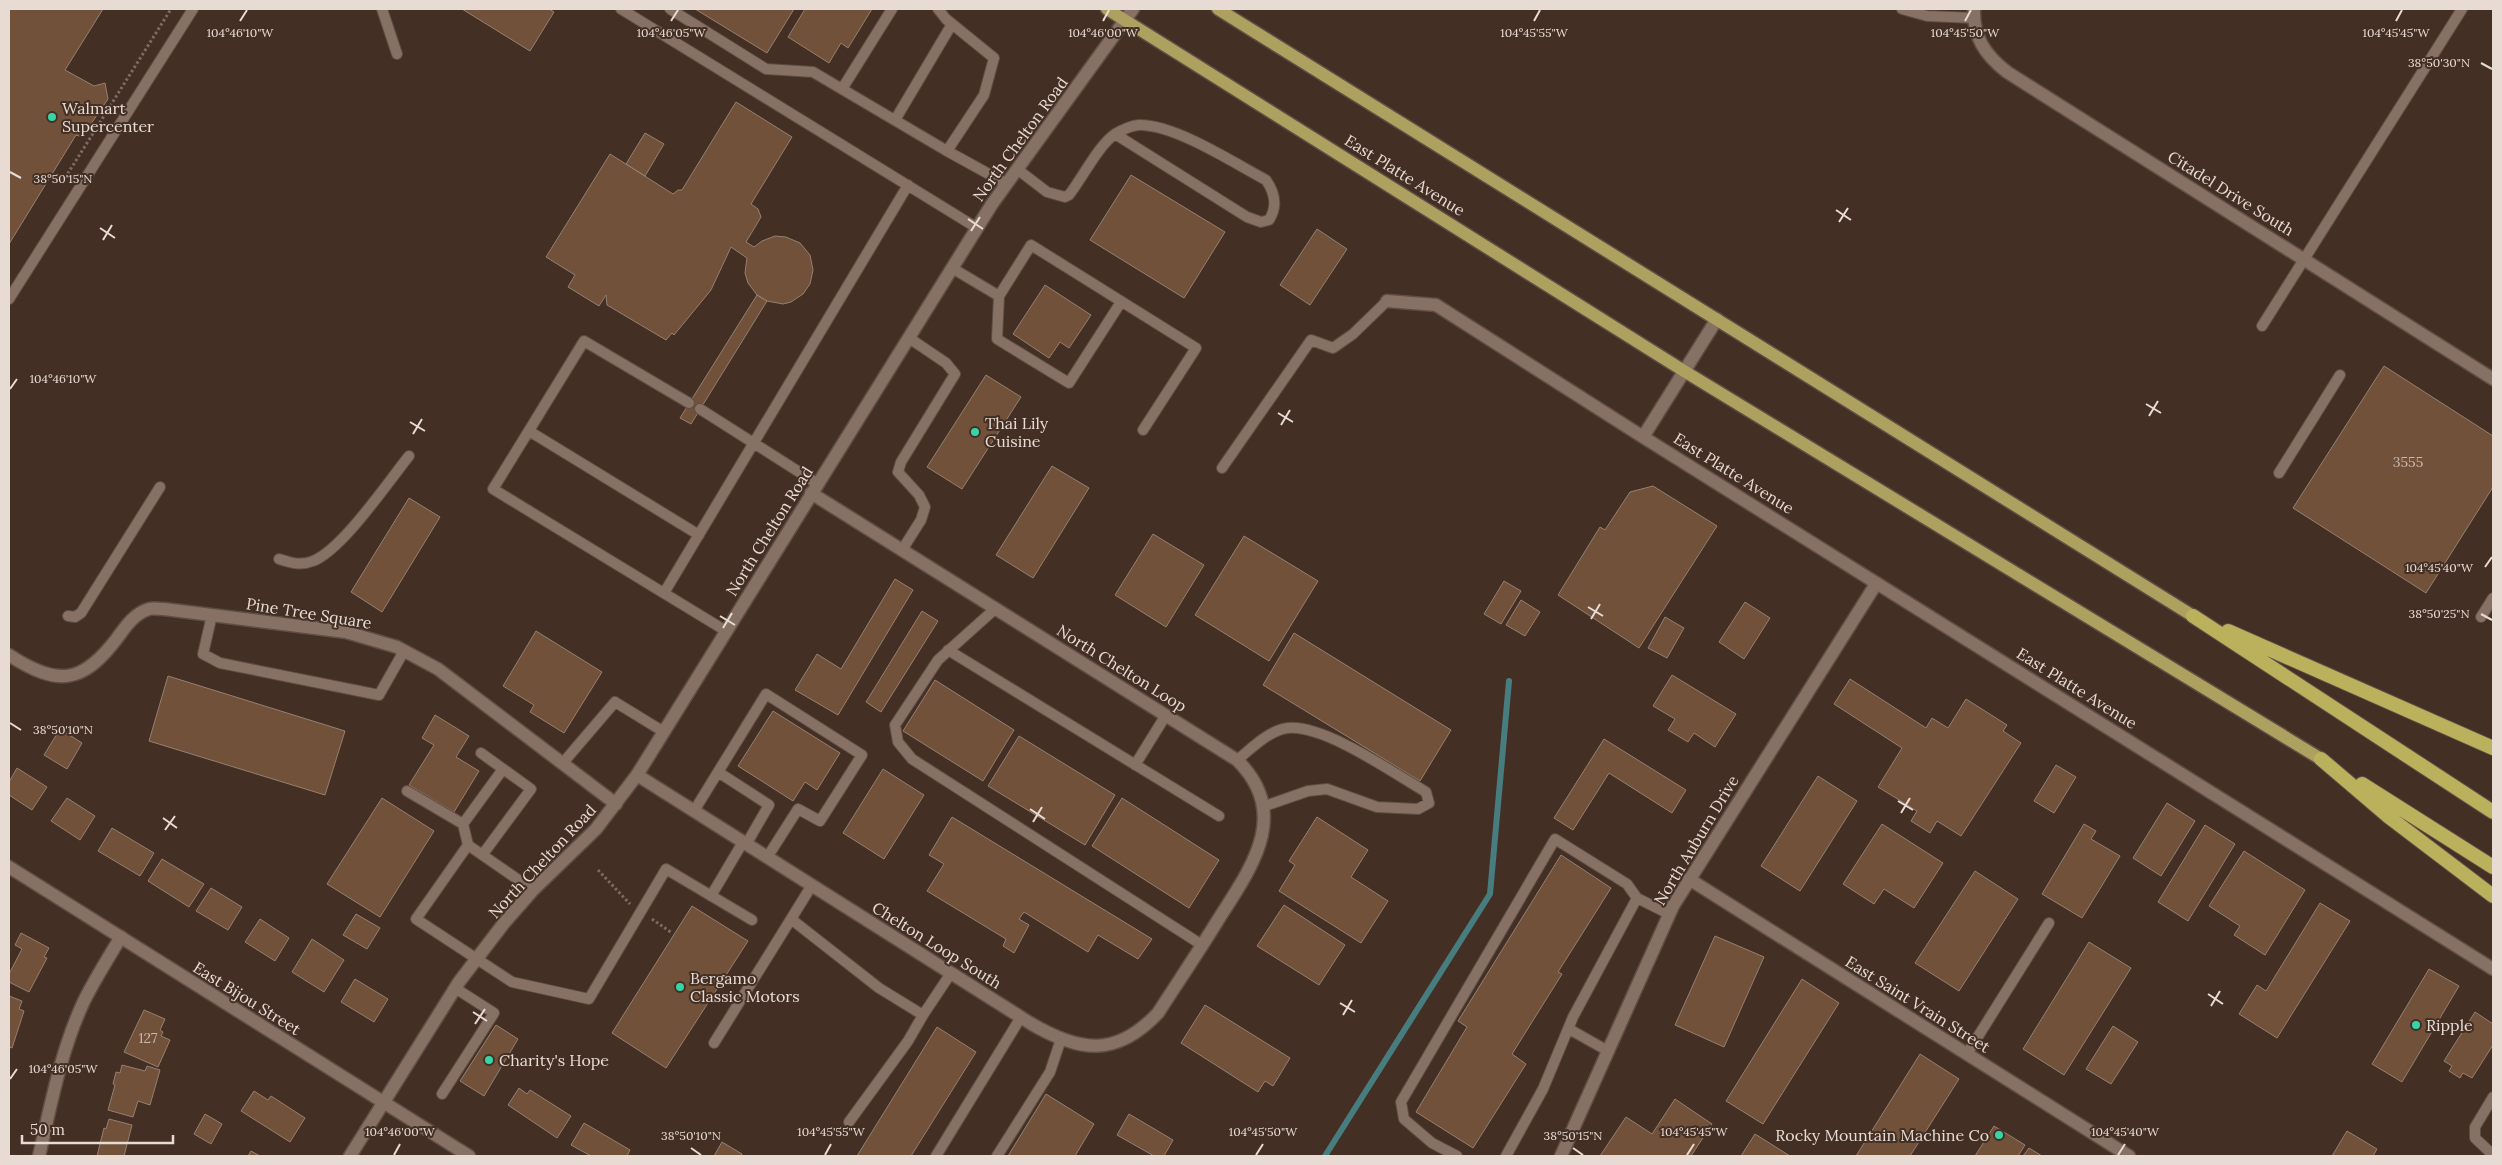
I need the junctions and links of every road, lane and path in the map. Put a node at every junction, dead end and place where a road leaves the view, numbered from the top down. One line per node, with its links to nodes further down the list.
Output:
1 (171, 9): 22 (path)
2 (193, 9): 29 (lane)
3 (382, 9): 16 (lane)
4 (621, 9): 24 (lane)
5 (670, 9): 17 (lane)
6 (892, 9): 17 (lane)
7 (938, 9): 15 (lane)
8 (1106, 9): 14 (main road, East Platte Avenue)
9 (1133, 9): 14 (street, North Chelton Road)
10 (1218, 9): 32 (main road)
11 (1902, 9): 13 (lane)
12 (2462, 9): 26 (lane)
13 (1974, 14): 26 (street, Citadel Drive South)
14 (1125, 20): 21 (street, North Chelton Road); 35 (main road, East Platte Avenue)
15 (952, 24): 18 (lane); 20 (lane)
16 (397, 54)
17 (842, 89): 18 (lane)
18 (895, 120): 20 (lane)
19 (1115, 134): 19 (lane); 21 (lane)
20 (947, 151): 23 (lane)
21 (1017, 169): 23 (street, North Chelton Road)
22 (65, 179)
23 (1007, 184): 25 (street, North Chelton Road)
24 (908, 185): 25 (lane); 43 (lane)
25 (977, 228): 27 (street, North Chelton Road)
26 (2305, 258): 33 (lane); 37 (street, Citadel Drive South)
27 (952, 268): 28 (lane); 34 (street, North Chelton Road)
28 (999, 296): 31 (lane); 31 (lane)
29 (9, 299)
30 (1387, 301): 42 (street, East Platte Avenue); 45 (lane)
31 (1122, 302): 40 (lane)
32 (1717, 319): 35 (street); 58 (main road)
33 (2262, 326)
34 (909, 338): 48 (street, North Chelton Road); 50 (lane)
35 (1684, 371): 42 (street); 68 (main road, East Platte Avenue)
36 (2340, 375): 46 (lane)
37 (2493, 379)
38 (689, 403): 41 (lane)
39 (700, 409): 43 (lane)
40 (1143, 430)
41 (529, 431): 49 (lane); 53 (lane)
42 (1643, 437): 52 (street, East Platte Avenue)
43 (755, 443): 48 (lane); 49 (lane)
44 (409, 456): 51 (lane)
45 (1222, 468)
46 (2279, 473)
47 (160, 487): 57 (lane)
48 (814, 488): 50 (street, North Chelton Loop); 60 (street, North Chelton Road)
49 (699, 535): 53 (lane)
50 (902, 550): 55 (street, North Chelton Loop)
51 (279, 559)
52 (1876, 584): 88 (street, North Auburn Drive); 101 (street, East Platte Avenue)
53 (664, 593): 60 (lane)
54 (2493, 598): 59 (lane)
55 (996, 608): 61 (lane); 64 (street, North Chelton Loop)
56 (212, 615): 62 (street, Pine Tree Square); 62 (lane); 63 (street, Pine Tree Square)
57 (68, 616)
58 (2192, 616): 66 (highway); 79 (highway)
59 (2481, 617)
60 (726, 631): 65 (street, North Chelton Road)
61 (948, 650): 71 (lane); 99 (lane)
62 (404, 651): 70 (street, Pine Tree Square)
63 (9, 655)
64 (1166, 715): 69 (street, North Chelton Loop); 71 (lane)
65 (664, 732): 70 (lane); 74 (street, North Chelton Road)
66 (2493, 748)
67 (481, 753): 72 (lane)
68 (2321, 759): 87 (highway, East Platte Avenue); 92 (highway)
69 (1237, 760): 77 (street, North Chelton Loop); 77 (lane)
70 (562, 764): 76 (street, Pine Tree Square)
71 (1135, 765): 80 (lane)
72 (503, 768): 81 (lane); 84 (lane)
73 (718, 772): 78 (lane); 82 (lane); 85 (lane)
74 (637, 775): 76 (street, North Chelton Road); 78 (street, Chelton Loop South)
75 (408, 790): 81 (lane)
76 (616, 804): 90 (street, North Chelton Road)
77 (1262, 807): 99 (street, North Chelton Loop)
78 (694, 811): 82 (street, Chelton Loop South)
79 (2493, 812)
80 (1218, 816)
81 (462, 824): 83 (lane)
82 (745, 843): 85 (street, Chelton Loop South); 91 (lane)
83 (468, 845): 84 (lane); 100 (lane)
84 (483, 854): 90 (lane)
85 (768, 856): 89 (street, Chelton Loop South)
86 (9, 867): 98 (street, East Bijou Street)
87 (2493, 867)
88 (1689, 879): 94 (street, North Auburn Drive); 110 (street, East Saint Vrain Street)
89 (812, 886): 95 (lane); 102 (street, Chelton Loop South)
90 (533, 890): 100 (street, North Chelton Road)
91 (711, 896): 96 (lane); 100 (lane)
92 (2493, 896)
93 (1637, 898): 94 (lane); 106 (lane); 121 (lane)
94 (1669, 914): 109 (street, North Auburn Drive)
95 (791, 919): 104 (lane); 108 (lane)
96 (752, 920)
97 (2049, 923): 110 (lane)
98 (121, 937): 113 (street, East Bijou Street); 116 (street)
99 (1202, 945): 107 (street, Chelton Loop South)
100 (477, 957): 103 (street, North Chelton Road)
101 (2493, 969)
102 (951, 973): 104 (lane); 105 (street, Chelton Loop South)
103 (455, 988): 111 (lane); 113 (street, North Chelton Road)
104 (923, 1015): 114 (lane)
105 (1021, 1017): 107 (street, Chelton Loop South); 119 (lane)
106 (1568, 1029): 109 (lane); 122 (lane)
107 (1060, 1039): 120 (lane)
108 (714, 1043)
109 (1608, 1051): 123 (street, North Auburn Drive)
110 (1967, 1054): 124 (street, East Saint Vrain Street)
111 (442, 1094)
112 (2493, 1097): 115 (lane)
113 (383, 1103): 117 (street, North Chelton Road); 118 (street, East Bijou Street)
114 (849, 1122)
115 (2493, 1155)
116 (39, 1156)
117 (350, 1156)
118 (469, 1156)
119 (936, 1156)
120 (997, 1156)
121 (1457, 1156)
122 (1506, 1156)
123 (1561, 1156)
124 (2129, 1156)

